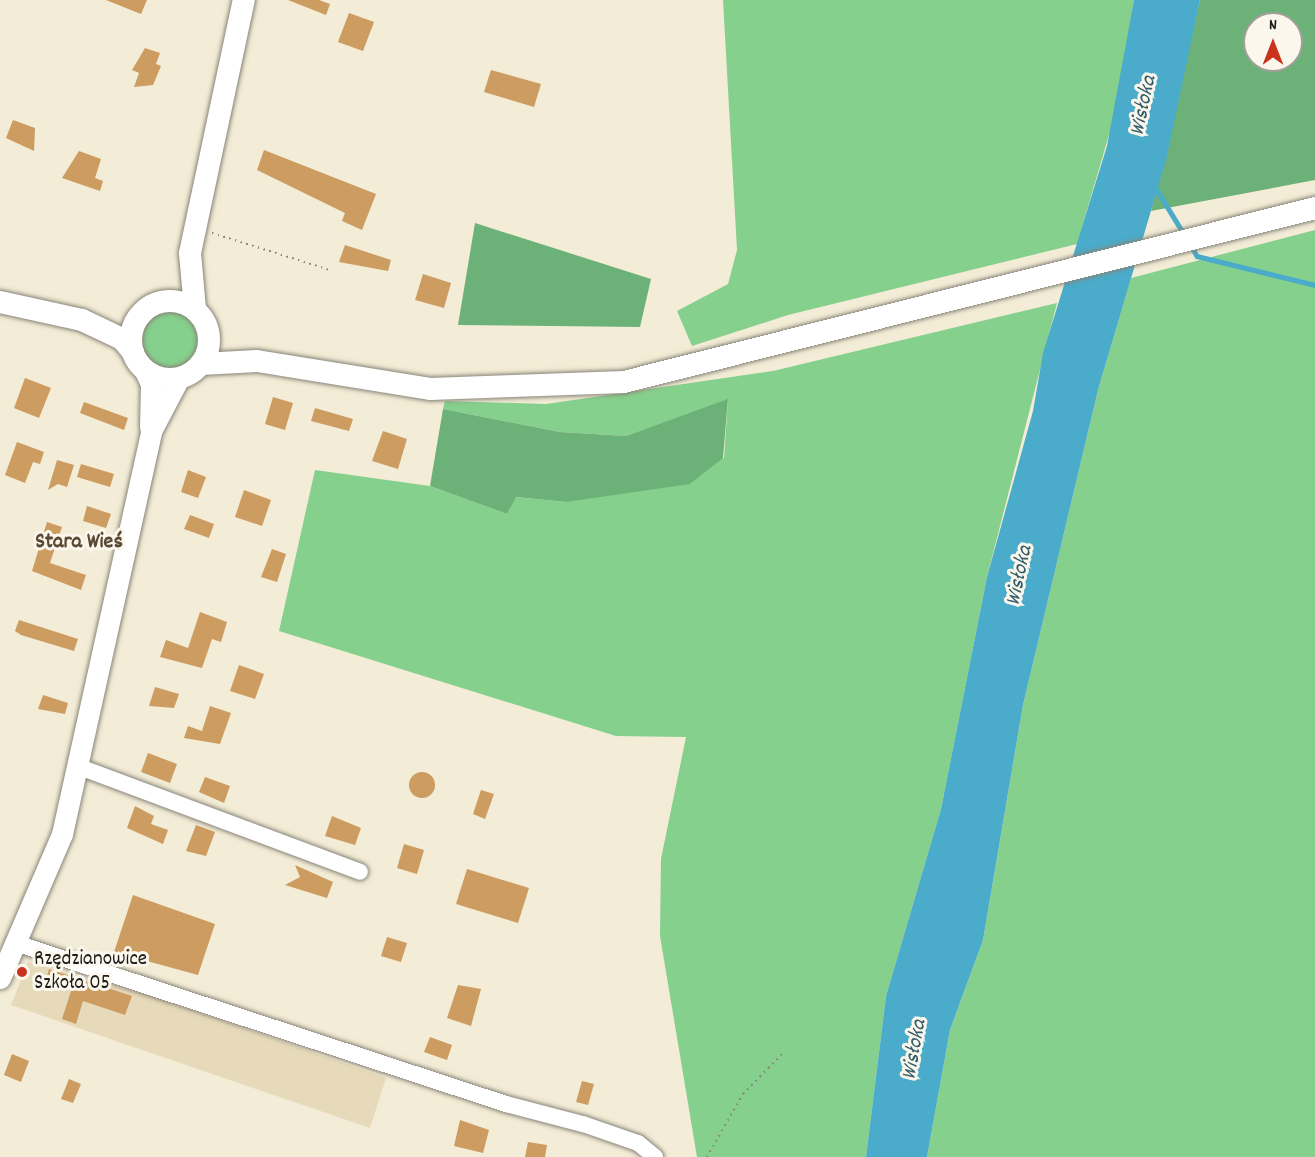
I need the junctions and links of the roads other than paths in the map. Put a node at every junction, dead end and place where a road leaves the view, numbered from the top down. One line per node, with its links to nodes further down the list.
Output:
1 (244, 0): 3 (main road)
2 (1315, 208): 10 (main road)
3 (190, 253): 5 (main road); 6 (main road)
4 (0, 302): 7 (main road)
5 (150, 308): 6 (main road); 7 (main road); 9 (main road)
6 (195, 309): 8 (main road)
7 (82, 320): 9 (main road)
8 (209, 331): 10 (main road); 11 (main road)
9 (139, 360): 12 (main road); 13 (street)
10 (256, 361): 11 (main road)
11 (201, 364): 12 (main road)
12 (179, 378): 13 (street)
13 (151, 431): 14 (street)
14 (77, 766): 15 (street); 16 (street)
15 (360, 872)
16 (16, 943): 17 (street); 18 (street)
17 (0, 978)
18 (655, 1157)

